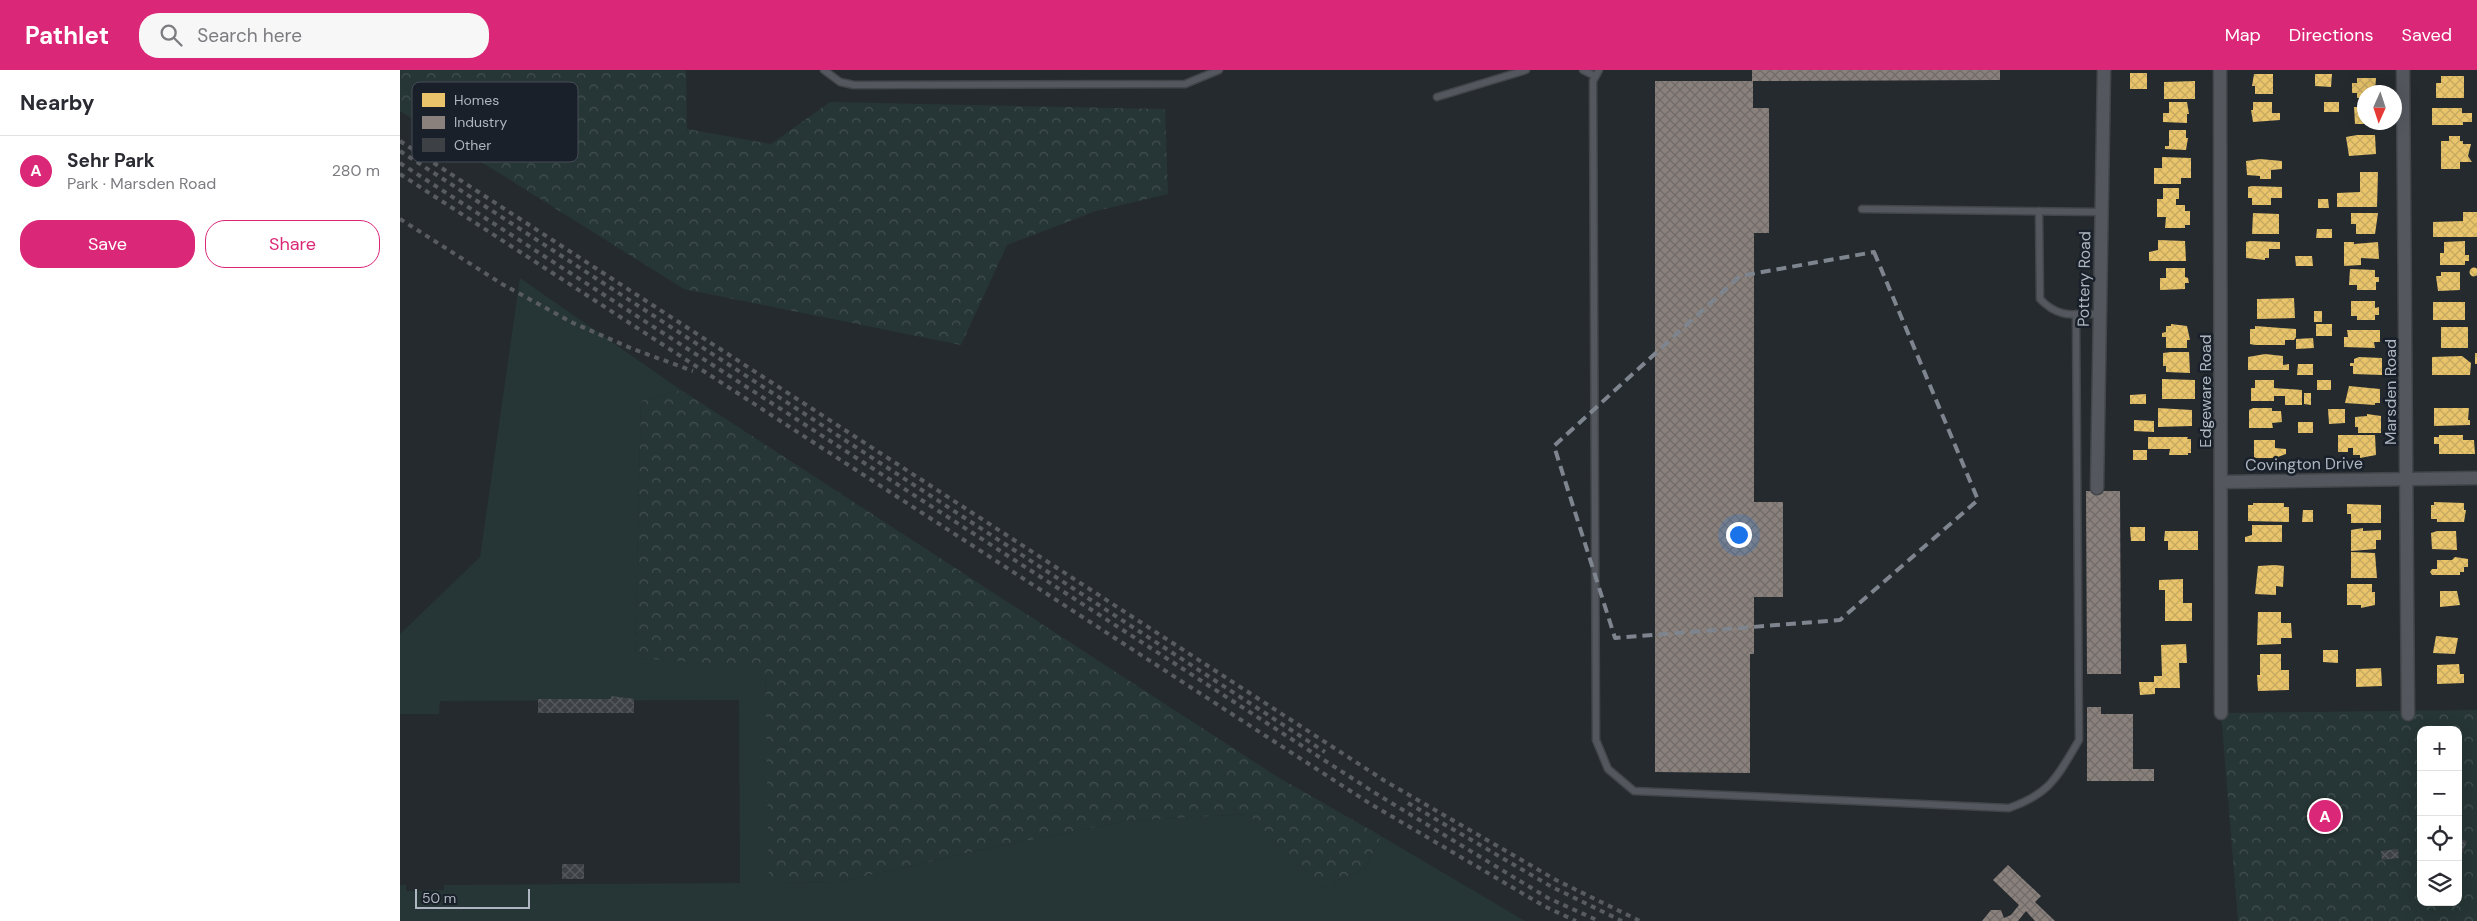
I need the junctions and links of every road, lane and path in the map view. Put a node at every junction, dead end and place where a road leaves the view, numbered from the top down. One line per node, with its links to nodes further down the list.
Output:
1 (824, 70): 2 (lane)
2 (1219, 70)
3 (1526, 70): 9 (lane)
4 (1583, 70): 8 (lane)
5 (2104, 70): 12 (street, Pottery Road)
6 (2220, 70): 17 (street, Edgeware Road)
7 (2404, 70): 15 (street, Marsden Road)
8 (1597, 73): 13 (lane)
9 (1438, 97)
10 (1862, 209): 11 (lane)
11 (2039, 211): 12 (lane); 13 (lane)
12 (2101, 212): 14 (street, Pottery Road)
13 (2076, 314): 14 (lane)
14 (2100, 314): 18 (street, Pottery Road)
15 (2406, 478): 16 (street, Covington Drive); 17 (street, Covington Drive); 20 (street, Marsden Road)
16 (2477, 478)
17 (2221, 482): 19 (street, Edgeware Road)
18 (2097, 488)
19 (2221, 713)
20 (2408, 714)

